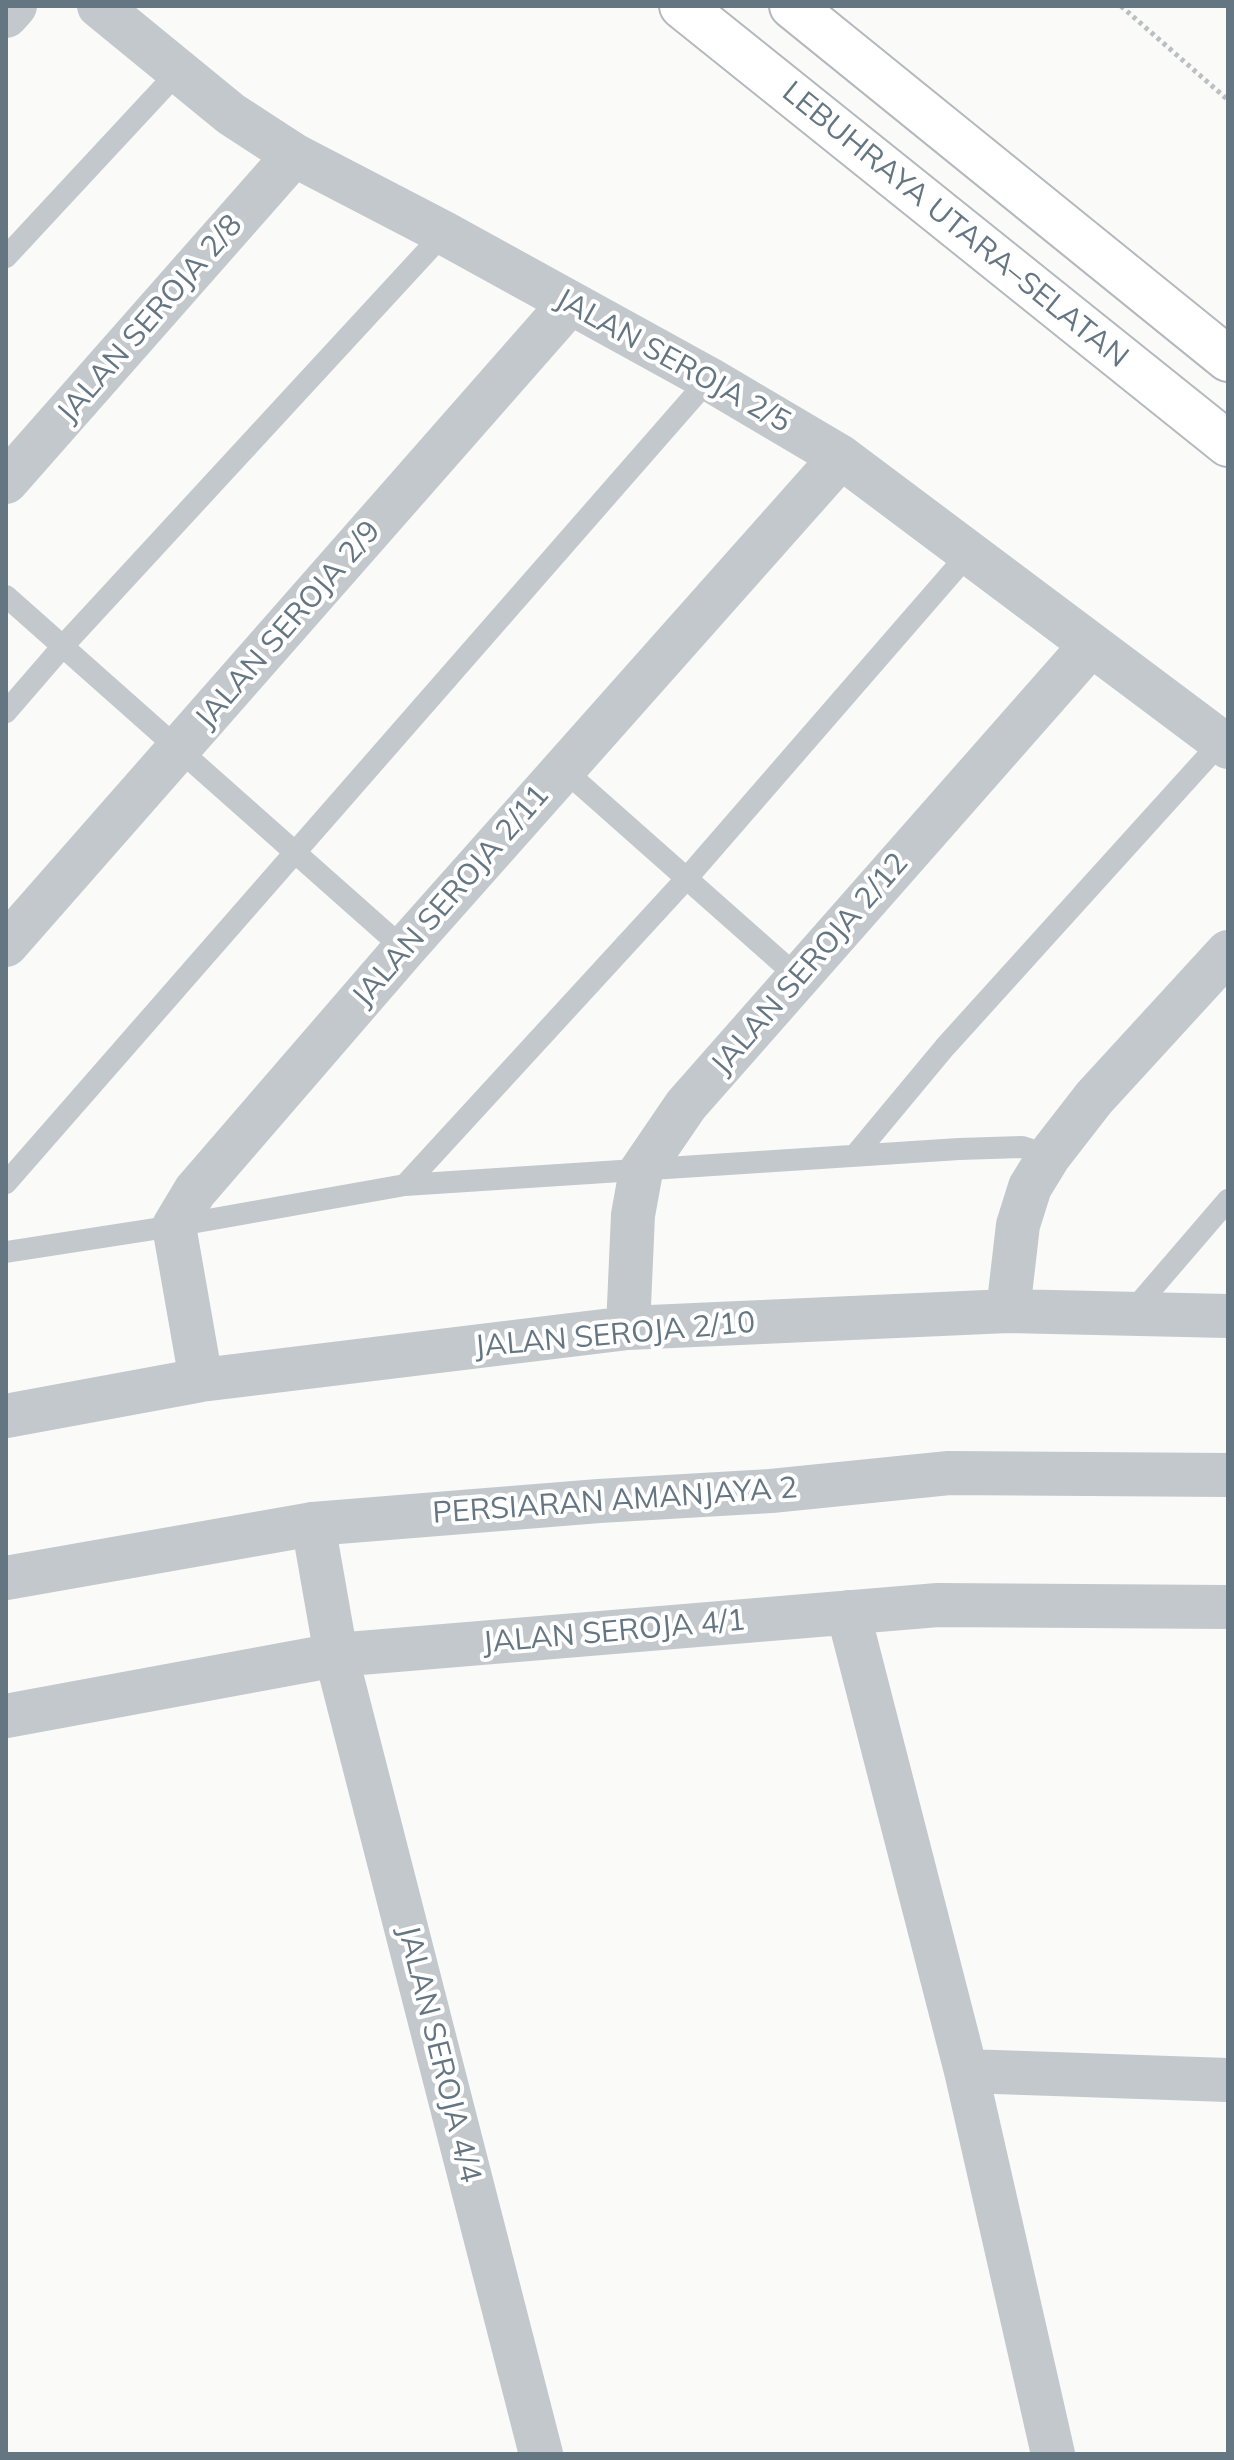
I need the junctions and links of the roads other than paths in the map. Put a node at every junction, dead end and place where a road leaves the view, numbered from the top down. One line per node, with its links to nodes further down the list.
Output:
1 (15, 6): 5 (street)
2 (99, 6): 6 (street, JALAN SEROJA 2/5)
3 (682, 6): 13 (highway, LEBUHRAYA UTARA–SELATAN)
4 (792, 6): 11 (highway)
5 (6, 16)
6 (178, 72): 7 (street, JALAN SEROJA 2/5); 9 (lane)
7 (294, 155): 8 (street, JALAN SEROJA 2/5); 15 (street, JALAN SEROJA 2/8)
8 (444, 233): 10 (street, JALAN SEROJA 2/5); 19 (lane)
9 (6, 257)
10 (570, 303): 12 (street, JALAN SEROJA 2/5); 22 (street, JALAN SEROJA 2/9)
11 (1228, 359)
12 (709, 379): 14 (street, JALAN SEROJA 2/5); 24 (lane)
13 (1228, 444)
14 (841, 457): 16 (street, JALAN SEROJA 2/5); 23 (street, JALAN SEROJA 2/11)
15 (6, 482)
16 (970, 552): 18 (street, JALAN SEROJA 2/5); 25 (lane)
17 (6, 596): 19 (lane)
18 (1091, 645): 21 (street, JALAN SEROJA 2/5); 29 (street, JALAN SEROJA 2/12)
19 (63, 646): 20 (lane); 22 (lane)
20 (6, 712)
21 (1224, 744): 30 (lane)
22 (180, 749): 24 (lane); 26 (street, JALAN SEROJA 2/9)
23 (563, 769): 25 (lane); 27 (street, JALAN SEROJA 2/11)
24 (297, 853): 27 (lane); 33 (lane)
25 (687, 878): 29 (lane); 34 (lane)
26 (6, 945)
27 (404, 949): 36 (street, JALAN SEROJA 2/11)
28 (1228, 952): 31 (street)
29 (799, 978): 32 (street, JALAN SEROJA 2/12)
30 (856, 1154): 31 (lane); 32 (lane)
31 (1049, 1156): 38 (street)
32 (641, 1171): 34 (lane); 41 (street, JALAN SEROJA 2/12)
33 (6, 1183)
34 (405, 1185): 36 (lane)
35 (1228, 1200): 39 (lane)
36 (174, 1226): 37 (lane); 42 (street)
37 (6, 1252)
38 (1008, 1311): 39 (street, JALAN SEROJA 2/10); 41 (street, JALAN SEROJA 2/10)
39 (1129, 1315): 40 (street, JALAN SEROJA 2/10)
40 (1228, 1316)
41 (628, 1328): 42 (street, JALAN SEROJA 2/10)
42 (201, 1380): 43 (street, JALAN SEROJA 2/10)
43 (6, 1416)
44 (1228, 1475): 45 (street, PERSIARAN AMANJAYA 2)
45 (313, 1524): 46 (street, PERSIARAN AMANJAYA 2); 49 (street, JALAN SEROJA 4/4)
46 (6, 1578)
47 (1228, 1607): 48 (street, JALAN SEROJA 4/1)
48 (848, 1612): 49 (street, JALAN SEROJA 4/1); 51 (street)
49 (336, 1655): 50 (street, JALAN SEROJA 4/1); 53 (street, JALAN SEROJA 4/4)
50 (6, 1716)
51 (966, 2071): 52 (street); 54 (street)
52 (1228, 2080)
53 (541, 2454)
54 (1053, 2454)

